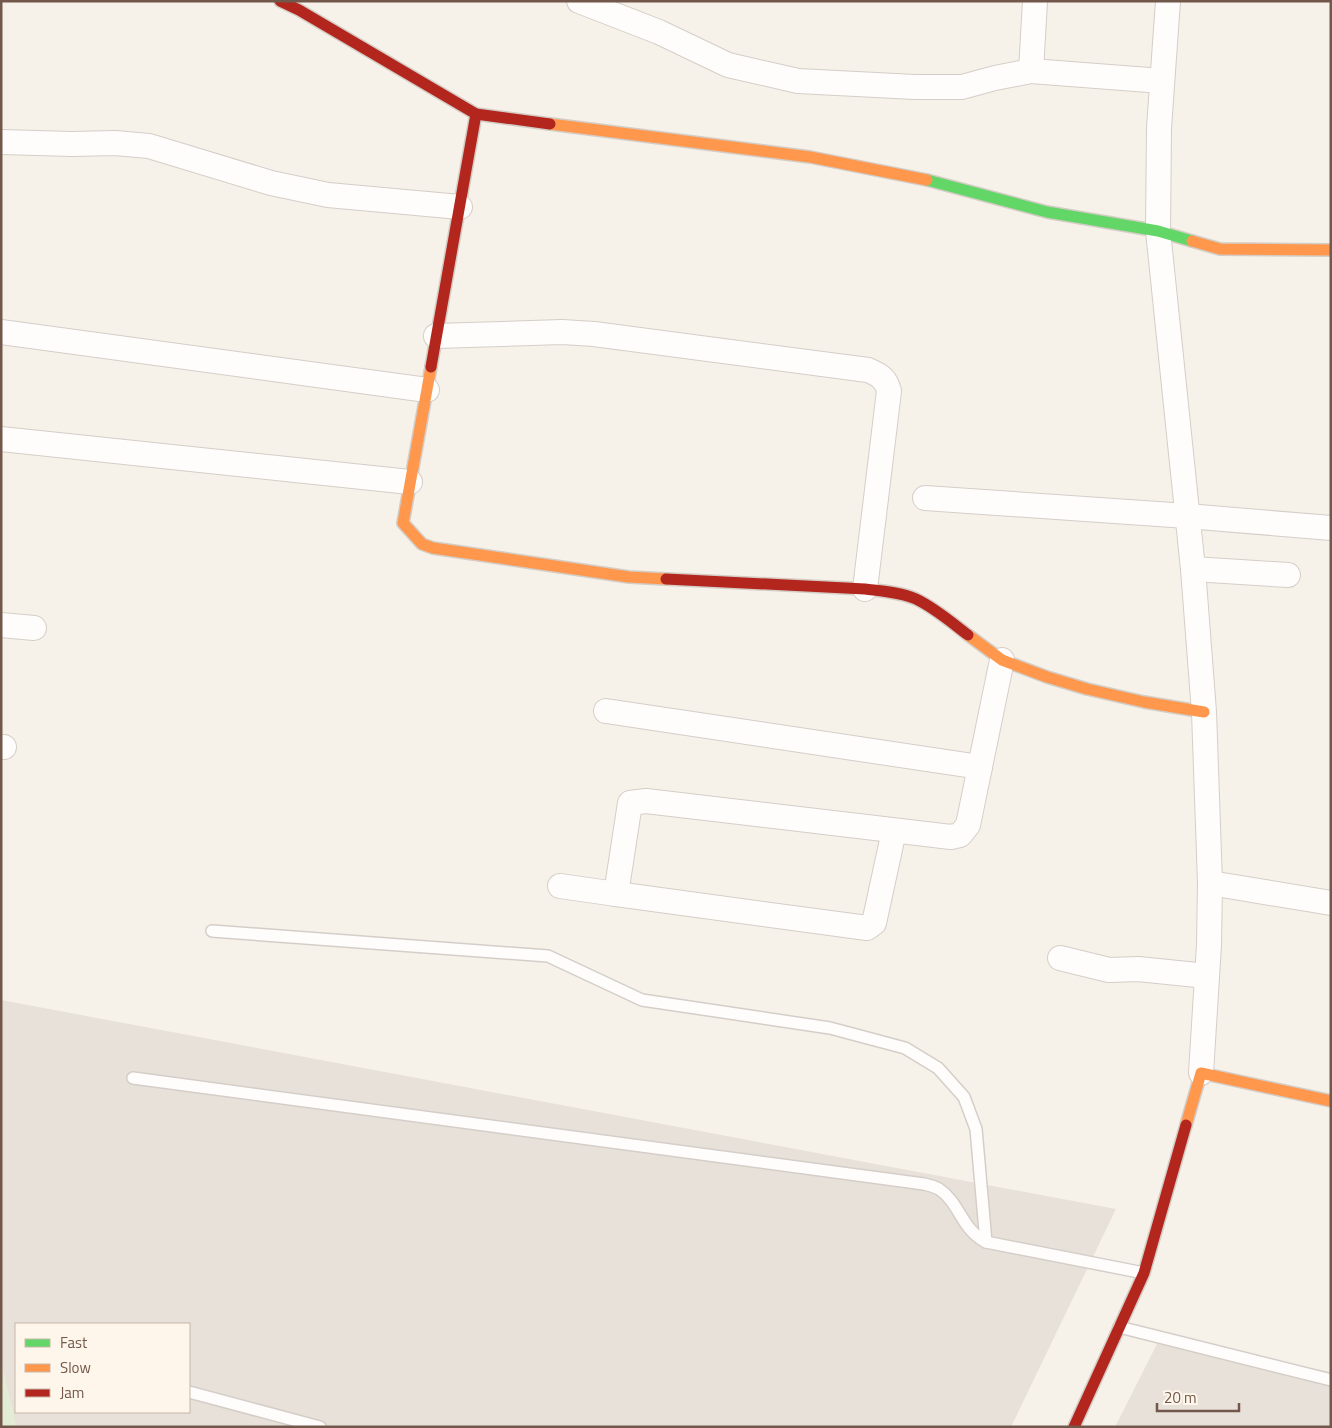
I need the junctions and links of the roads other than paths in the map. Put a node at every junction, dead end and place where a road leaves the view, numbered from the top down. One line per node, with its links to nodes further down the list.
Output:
1 (280, 1): 7 (street)
2 (579, 1): 5 (street)
3 (1035, 1): 5 (street)
4 (1168, 1): 6 (street)
5 (1031, 71): 6 (street)
6 (1162, 81): 10 (street)
7 (476, 114): 9 (street); 10 (street)
8 (1, 142): 9 (street)
9 (460, 207): 13 (street)
10 (1158, 231): 11 (street); 18 (street)
11 (1331, 250)
12 (1, 332): 14 (street)
13 (436, 336): 14 (street); 22 (street)
14 (427, 390): 16 (street)
15 (1, 439): 16 (street)
16 (410, 482): 22 (street)
17 (925, 498): 18 (street)
18 (1188, 516): 19 (street); 20 (street)
19 (1331, 528)
20 (1193, 569): 21 (street); 27 (street)
21 (1288, 575)
22 (865, 589): 25 (street)
23 (1, 625): 24 (street)
24 (34, 628)
25 (1002, 660): 27 (street); 28 (street)
26 (606, 711): 28 (street)
27 (1204, 712): 30 (street)
28 (980, 767): 29 (street)
29 (894, 831): 32 (street); 32 (street)
30 (1210, 884): 33 (street); 36 (street)
31 (560, 886): 32 (street)
32 (616, 894)
33 (1331, 903)
34 (212, 931): 40 (lane)
35 (1060, 958): 36 (street)
36 (1207, 976): 37 (street)
37 (1201, 1073): 39 (street); 41 (street)
38 (133, 1078): 40 (lane)
39 (1331, 1101)
40 (986, 1242): 41 (lane)
41 (1144, 1273): 42 (street)
42 (1118, 1326): 43 (lane); 46 (street)
43 (1331, 1380)
44 (190, 1392): 45 (lane)
45 (320, 1427)
46 (1074, 1427)

